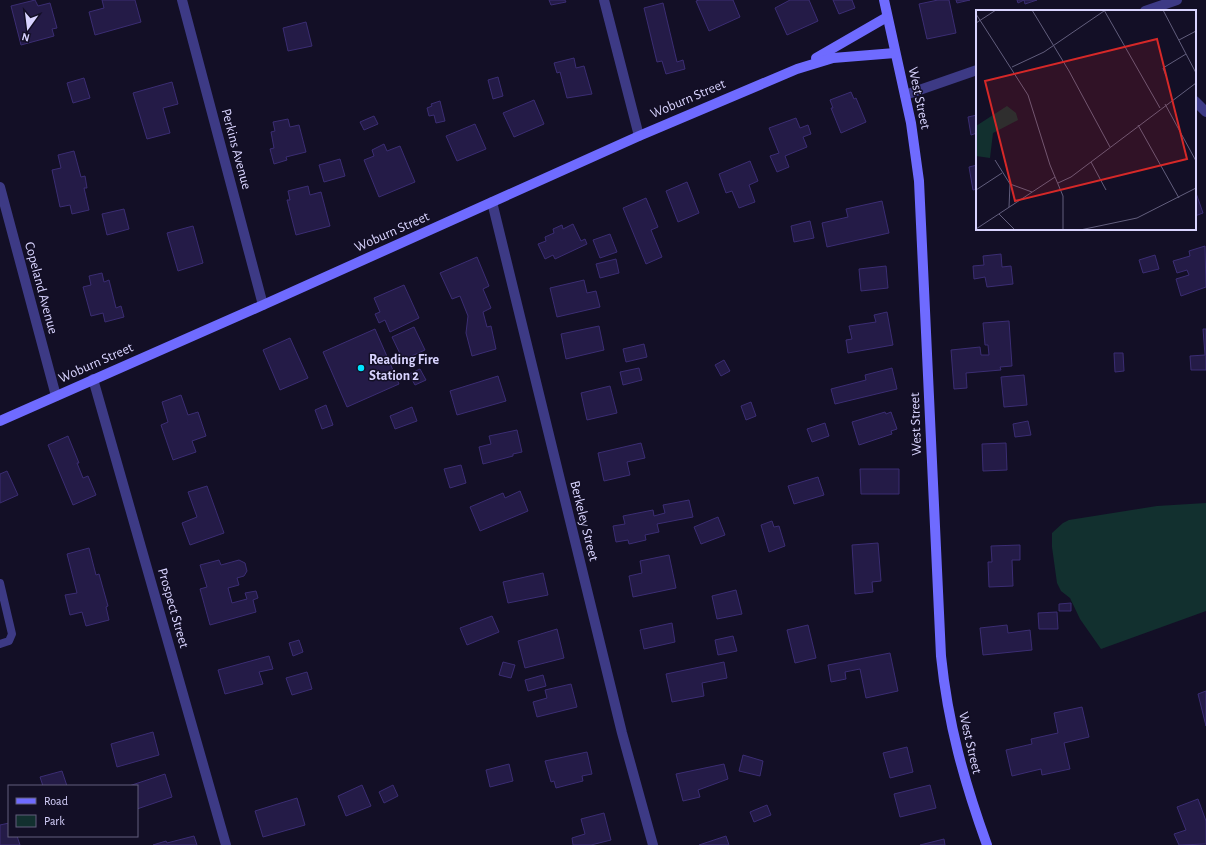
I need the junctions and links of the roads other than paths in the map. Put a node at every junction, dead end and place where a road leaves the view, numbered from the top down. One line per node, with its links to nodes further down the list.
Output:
1 (182, 0): 16 (street, Perkins Avenue)
2 (604, 0): 13 (street)
3 (884, 0): 6 (street, West Street)
4 (1177, 0): 5 (street)
5 (1148, 10)
6 (887, 17): 7 (street, West Street); 8 (street, Woburn Street)
7 (895, 53): 8 (street, Woburn Street); 10 (street, West Street)
8 (797, 69): 13 (street, Woburn Street)
9 (976, 70): 10 (street)
10 (905, 95): 24 (street, West Street)
11 (1196, 102): 12 (street)
12 (1206, 112)
13 (639, 136): 15 (street, Woburn Street)
14 (0, 187): 18 (street, Copeland Avenue)
15 (492, 202): 16 (street, Woburn Street); 23 (street, Berkeley Street)
16 (263, 305): 17 (street, Woburn Street)
17 (93, 379): 18 (street, Woburn Street); 22 (street, Prospect Street)
18 (56, 396): 19 (street, Woburn Street)
19 (0, 421)
20 (0, 583): 21 (lane)
21 (0, 644)
22 (226, 845)
23 (653, 845)
24 (987, 845)

